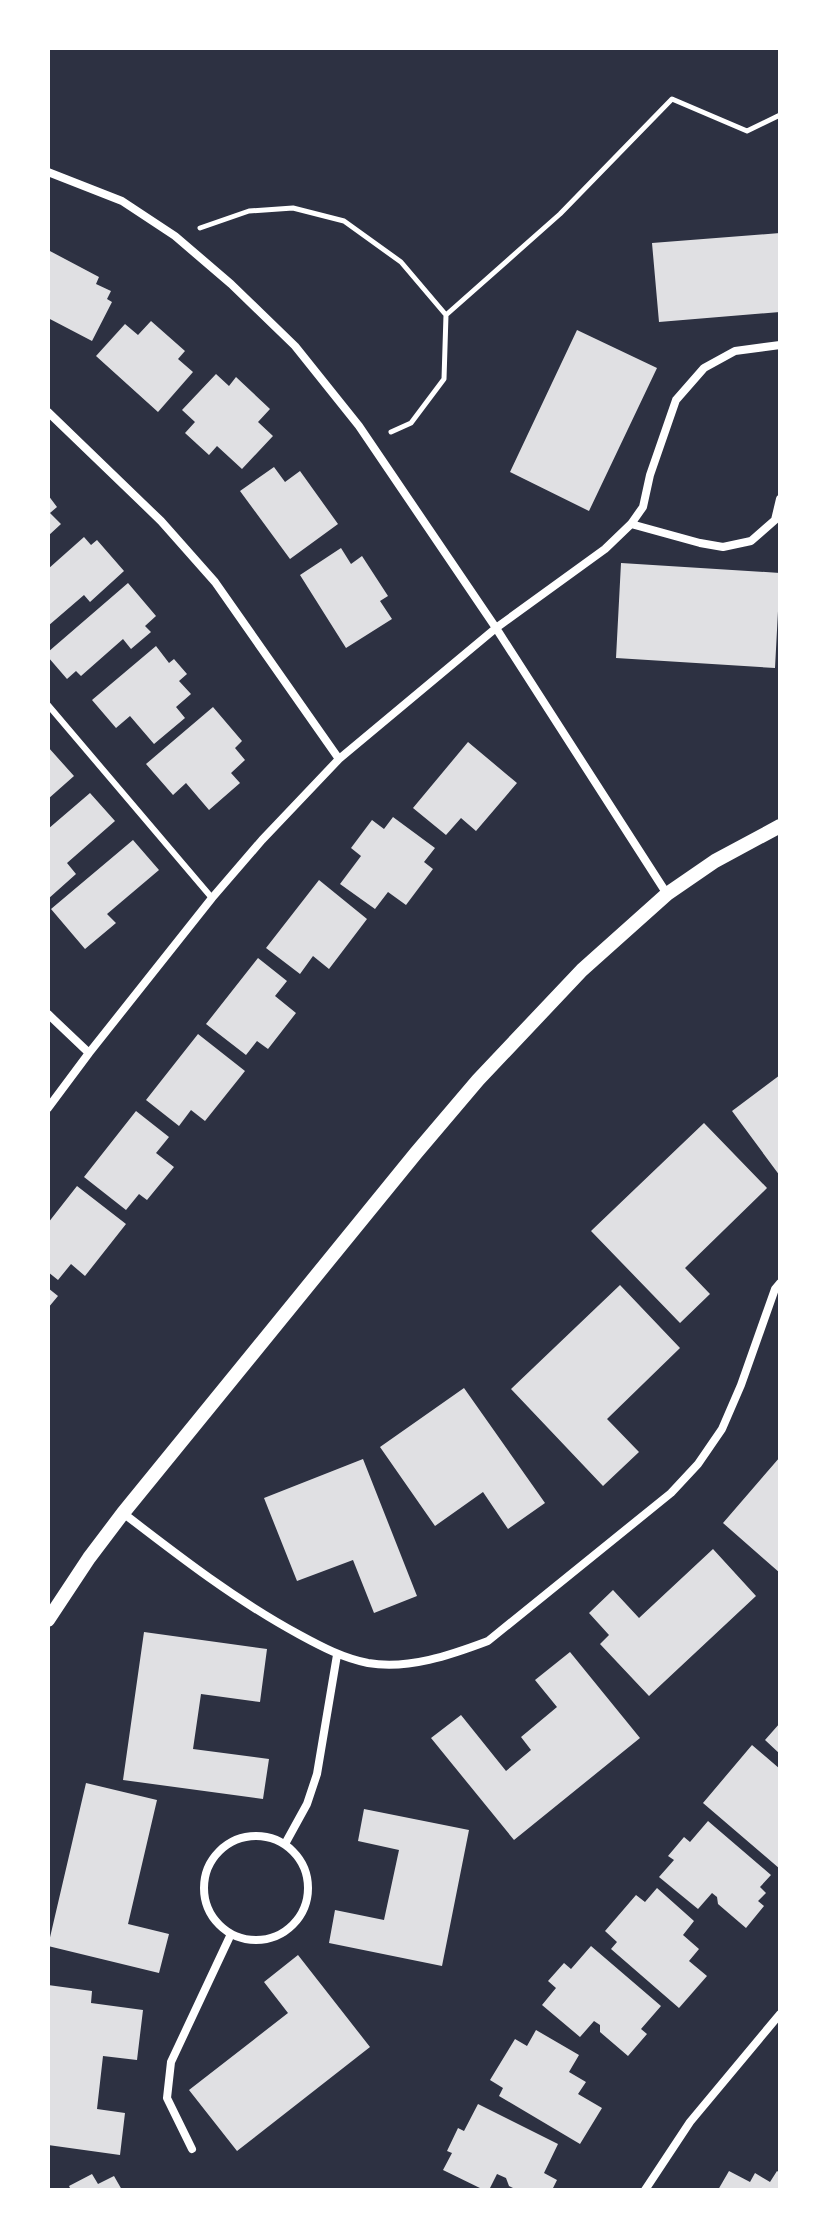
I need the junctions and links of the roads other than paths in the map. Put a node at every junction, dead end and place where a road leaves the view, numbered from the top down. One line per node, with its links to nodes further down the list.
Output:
1 (48, 172): 6 (street)
2 (780, 345): 5 (street)
3 (48, 412): 8 (street)
4 (780, 499): 5 (street)
5 (631, 524): 6 (street)
6 (496, 628): 8 (street); 10 (street)
7 (48, 705): 11 (lane)
8 (339, 759): 11 (street)
9 (780, 826): 10 (street)
10 (667, 894): 16 (street)
11 (212, 898): 13 (street)
12 (48, 1014): 13 (street)
13 (89, 1053): 14 (street)
14 (48, 1108)
15 (780, 1283): 18 (street)
16 (123, 1513): 17 (street); 18 (street)
17 (48, 1620)
18 (337, 1655): 19 (street)
19 (285, 1844): 20 (street); 20 (street)
20 (231, 1934): 22 (street)
21 (780, 2014): 23 (street)
22 (192, 2149)
23 (645, 2190)

